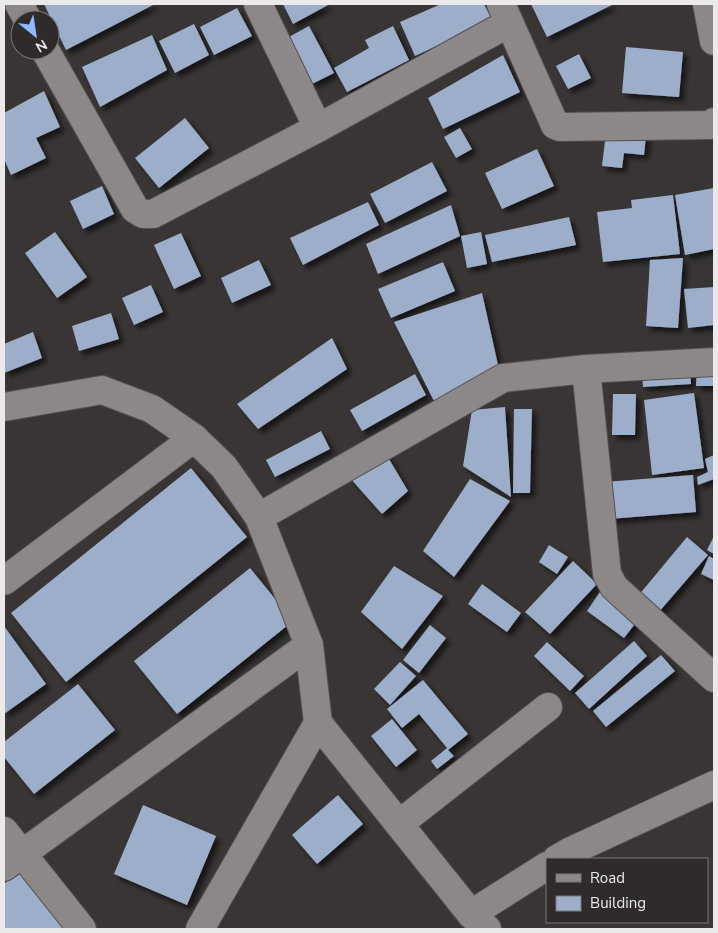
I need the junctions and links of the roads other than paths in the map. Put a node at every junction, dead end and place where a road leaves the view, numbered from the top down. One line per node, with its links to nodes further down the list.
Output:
1 (258, 4): 7 (street)
2 (707, 4): 4 (street)
3 (505, 13): 6 (street); 7 (street)
4 (714, 41)
5 (51, 60): 7 (street)
6 (714, 122)
7 (318, 128)
8 (714, 362): 9 (street)
9 (586, 369): 12 (street); 15 (street)
10 (4, 407): 11 (street)
11 (194, 438): 12 (street); 13 (street)
12 (259, 516): 14 (street)
13 (4, 581)
14 (309, 645): 17 (street); 22 (street)
15 (714, 678)
16 (548, 707): 19 (street)
17 (318, 723): 19 (street); 26 (street)
18 (714, 785): 21 (street)
19 (399, 824): 24 (street)
20 (4, 830): 22 (street)
21 (559, 858)
22 (13, 860): 25 (street)
23 (546, 867): 24 (street)
24 (479, 922)
25 (82, 929)
26 (200, 929)

